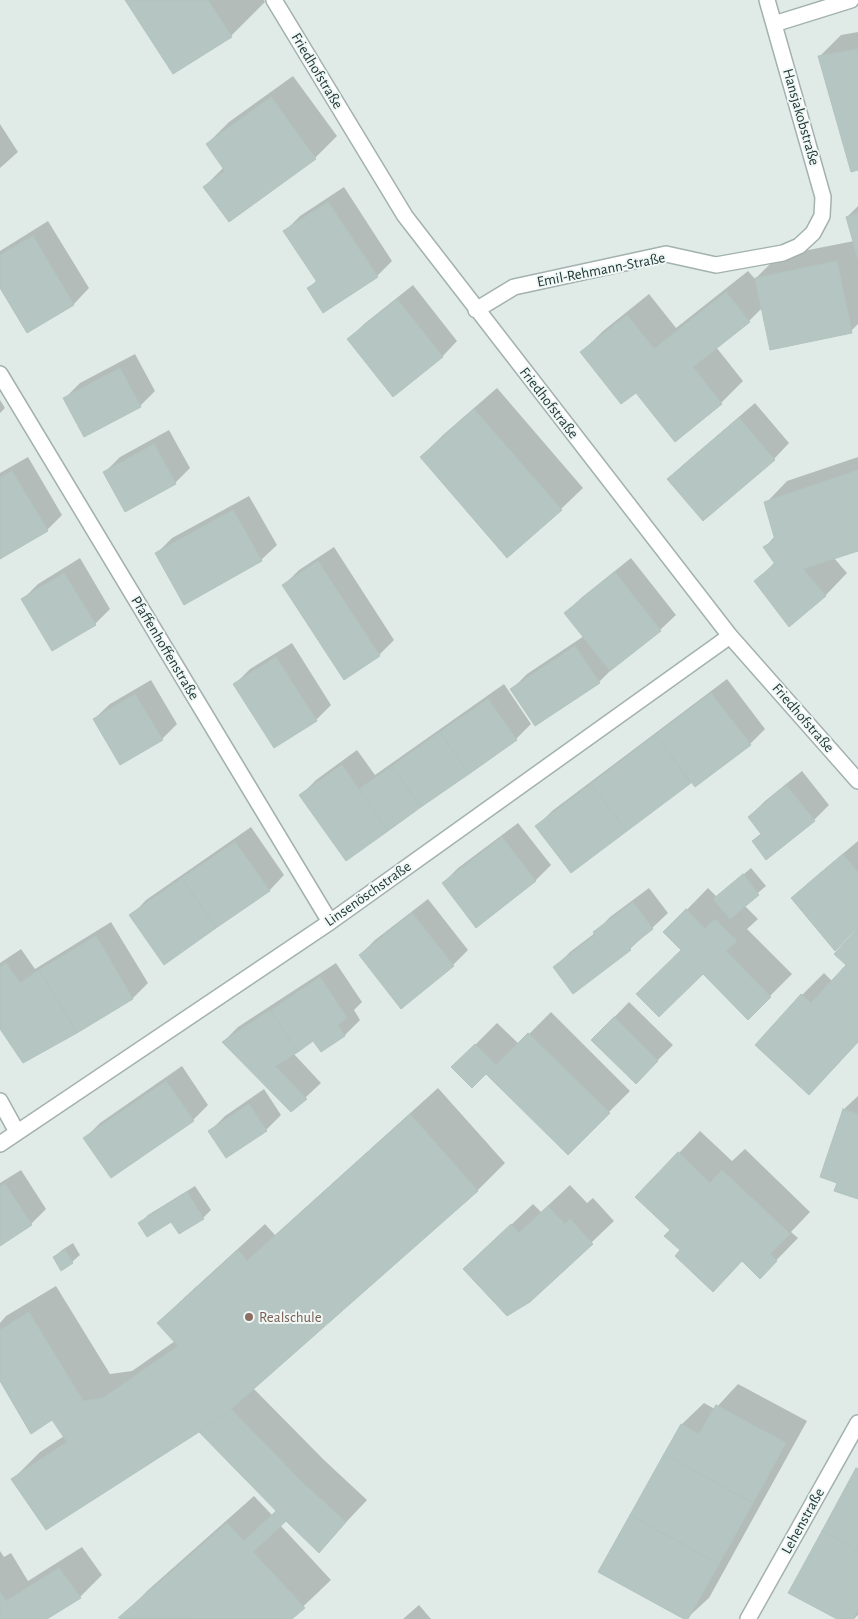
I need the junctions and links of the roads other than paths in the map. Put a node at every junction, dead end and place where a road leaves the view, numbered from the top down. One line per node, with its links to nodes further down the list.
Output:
1 (274, 0): 6 (street, Friedhofstraße)
2 (767, 0): 4 (street, Hansjakobstraße)
3 (851, 0): 4 (street)
4 (774, 24): 5 (street, Hansjakobstraße)
5 (813, 233): 6 (street, Emil-Rehmann-Straße)
6 (476, 310): 8 (street, Friedhofstraße)
7 (0, 374): 10 (street, Pfaffenhoffenstraße)
8 (730, 636): 9 (street, Friedhofstraße); 10 (street, Linsenöschstraße)
9 (858, 780)
10 (330, 922): 12 (street, Linsenöschstraße)
11 (0, 1101): 12 (street)
12 (17, 1132): 13 (street, Linsenöschstraße)
13 (0, 1144)
14 (858, 1424): 15 (street, Lehenstraße)
15 (748, 1619)

